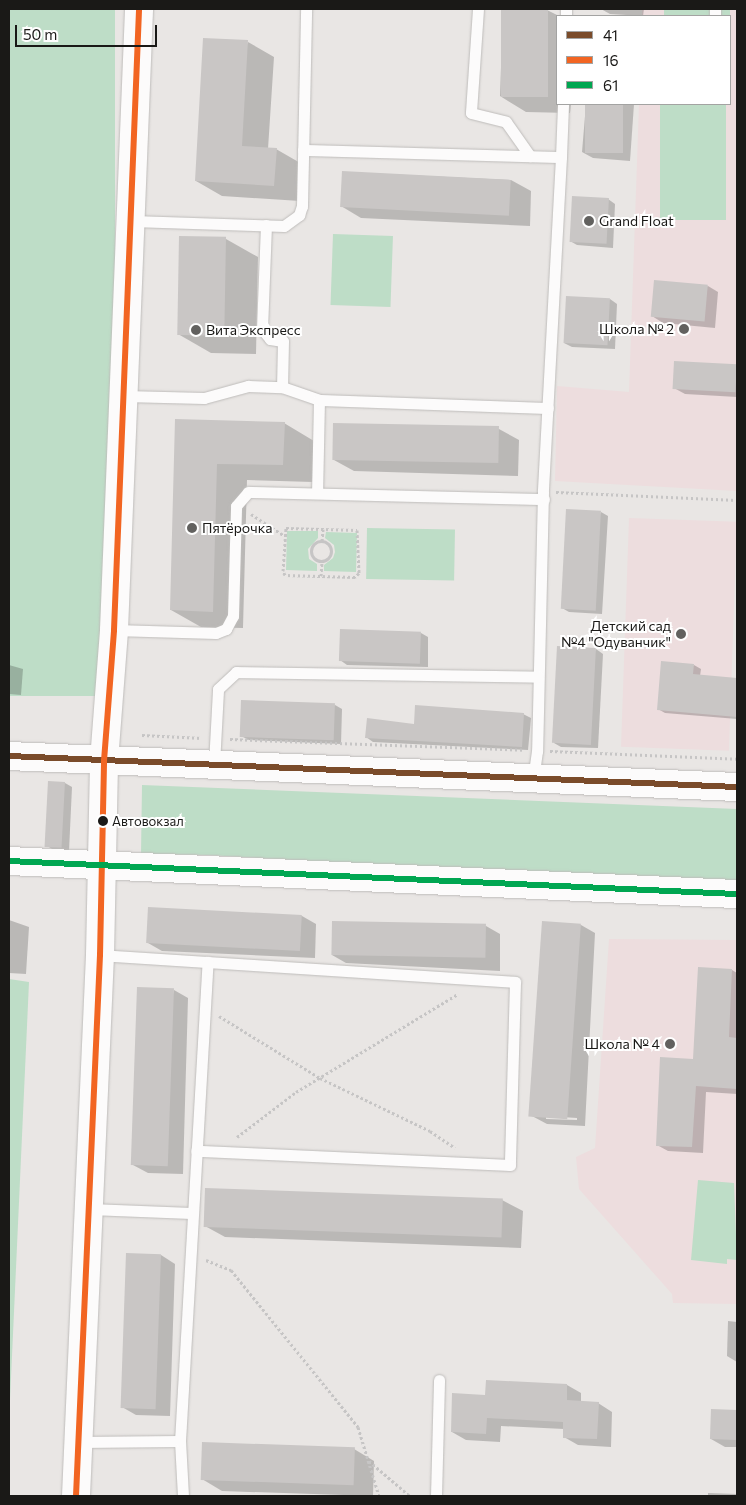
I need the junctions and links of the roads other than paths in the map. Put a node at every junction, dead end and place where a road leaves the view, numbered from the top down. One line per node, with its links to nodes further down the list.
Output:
1 (139, 9): 8 (main road)
2 (306, 9): 5 (lane)
3 (478, 9): 6 (lane)
4 (563, 105): 7 (lane)
5 (303, 150): 6 (lane); 9 (lane)
6 (530, 156): 7 (lane)
7 (561, 157): 13 (lane)
8 (132, 221): 9 (lane); 11 (main road)
9 (266, 225): 10 (lane)
10 (282, 387): 11 (lane); 12 (lane)
11 (124, 396): 16 (main road)
12 (319, 400): 13 (lane); 14 (lane)
13 (548, 408): 15 (lane)
14 (317, 493): 15 (lane); 16 (lane)
15 (543, 495): 17 (lane)
16 (114, 630): 20 (main road)
17 (538, 677): 18 (lane); 21 (lane)
18 (215, 751): 20 (main road); 21 (main road)
19 (9, 756): 20 (main road)
20 (104, 761): 24 (main road)
21 (533, 779): 22 (main road)
22 (737, 788)
23 (9, 861): 24 (main road)
24 (102, 867): 25 (main road); 26 (main road)
25 (737, 894)
26 (100, 955): 27 (lane); 29 (main road)
27 (208, 962): 28 (lane); 28 (lane)
28 (196, 1151): 30 (lane)
29 (88, 1210): 30 (lane); 33 (main road)
30 (192, 1214): 32 (lane)
31 (439, 1380): 36 (lane)
32 (180, 1441): 33 (lane); 35 (lane)
33 (79, 1442): 34 (main road)
34 (76, 1496)
35 (183, 1496)
36 (436, 1496)

